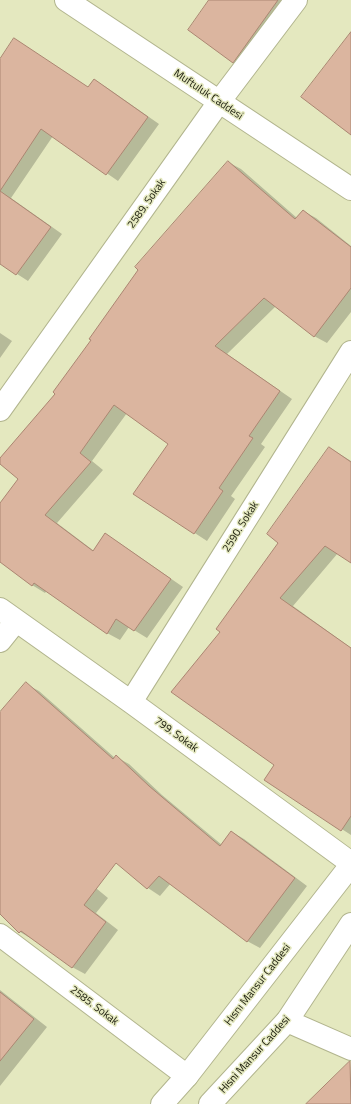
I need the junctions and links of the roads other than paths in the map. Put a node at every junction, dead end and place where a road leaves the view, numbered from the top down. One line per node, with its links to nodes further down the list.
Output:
1 (66, 0): 3 (street, Muftuluk Caddesi)
2 (296, 0): 3 (street, 2589. Sokak)
3 (219, 102): 4 (street, Muftuluk Caddesi); 6 (street, 2589. Sokak)
4 (351, 189)
5 (351, 352): 9 (street, 2590. Sokak)
6 (0, 410)
7 (8, 615): 8 (street); 9 (street, 799. Sokak)
8 (0, 641)
9 (131, 702): 10 (street, 799. Sokak)
10 (351, 864): 15 (street, Hısnı Mansur Caddesi)
11 (351, 924): 13 (street, Hisni Mansur Caddesi)
12 (0, 935): 15 (street, 2585. Sokak)
13 (288, 1022): 14 (street); 17 (street, Hisni Mansur Caddesi)
14 (351, 1049)
15 (187, 1076): 16 (street, Hısnı Mansur Caddesi)
16 (162, 1104)
17 (210, 1104)

